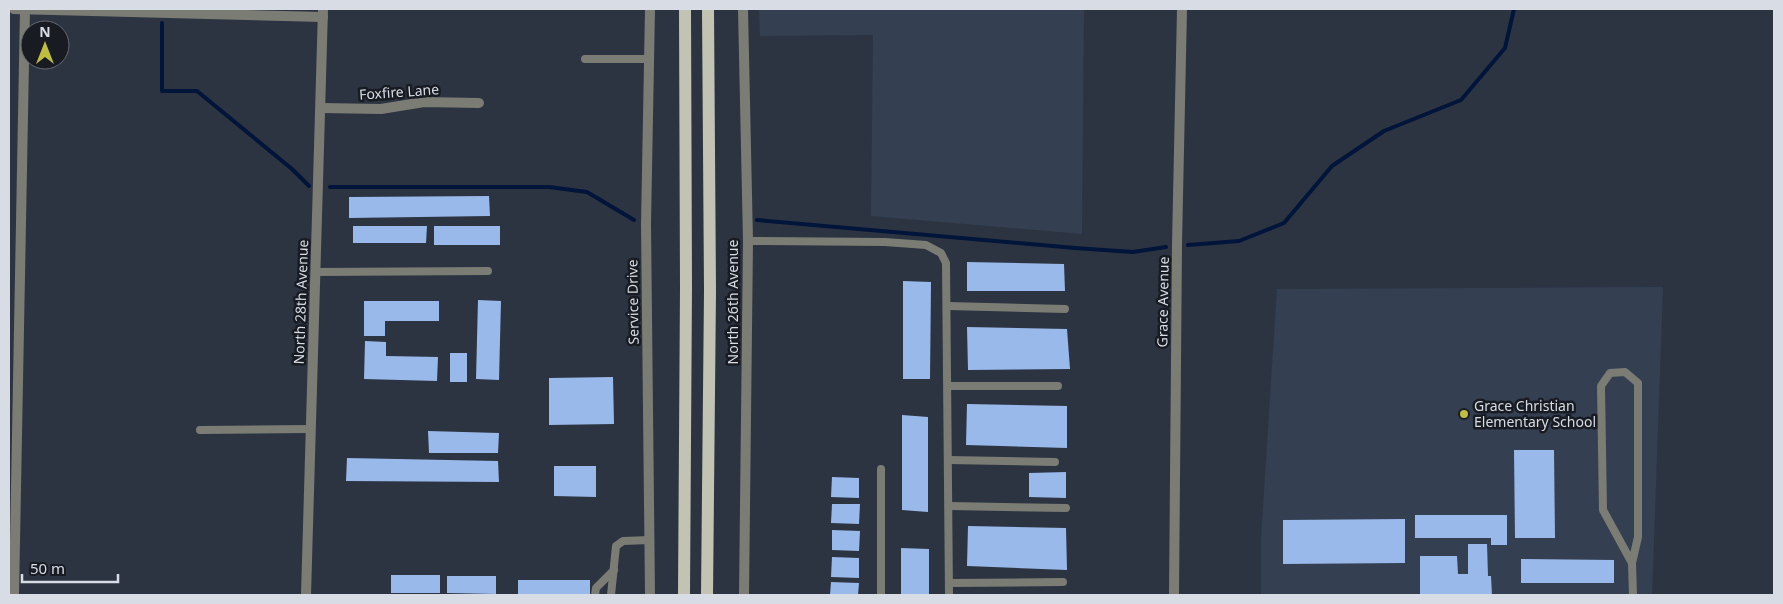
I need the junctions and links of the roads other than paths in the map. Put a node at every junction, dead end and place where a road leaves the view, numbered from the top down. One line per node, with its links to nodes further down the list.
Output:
1 (14, 9): 2 (street)
2 (25, 9): 8 (street); 32 (street)
3 (650, 9): 10 (street, Service Drive)
4 (685, 9): 37 (main road)
5 (708, 9): 38 (main road)
6 (743, 9): 13 (street, North 26th Avenue)
7 (1182, 9): 42 (street, Grace Avenue)
8 (323, 13): 12 (street, North 28th Avenue)
9 (585, 59): 10 (lane)
10 (649, 59): 27 (street, Service Drive)
11 (479, 103): 12 (street, Foxfire Lane)
12 (321, 108): 15 (street, North 28th Avenue)
13 (748, 241): 16 (lane); 39 (street, North 26th Avenue)
14 (488, 271): 15 (lane)
15 (316, 272): 20 (street, North 28th Avenue)
16 (947, 306): 17 (lane); 18 (lane)
17 (1065, 309)
18 (948, 386): 19 (lane); 22 (lane)
19 (1058, 386)
20 (310, 429): 21 (lane); 33 (street, North 28th Avenue)
21 (200, 430)
22 (948, 460): 23 (lane); 25 (lane)
23 (1055, 462)
24 (881, 469): 40 (lane)
25 (949, 506): 26 (lane); 31 (lane)
26 (1066, 508)
27 (650, 540): 29 (lane); 36 (street, Service Drive)
28 (1632, 563): 28 (lane); 43 (lane)
29 (614, 570): 34 (lane); 35 (lane)
30 (1063, 582): 31 (lane)
31 (949, 583): 41 (lane)
32 (14, 595)
33 (306, 595)
34 (596, 595)
35 (611, 595)
36 (650, 595)
37 (684, 595)
38 (707, 595)
39 (744, 595)
40 (881, 595)
41 (949, 595)
42 (1174, 595)
43 (1633, 595)

